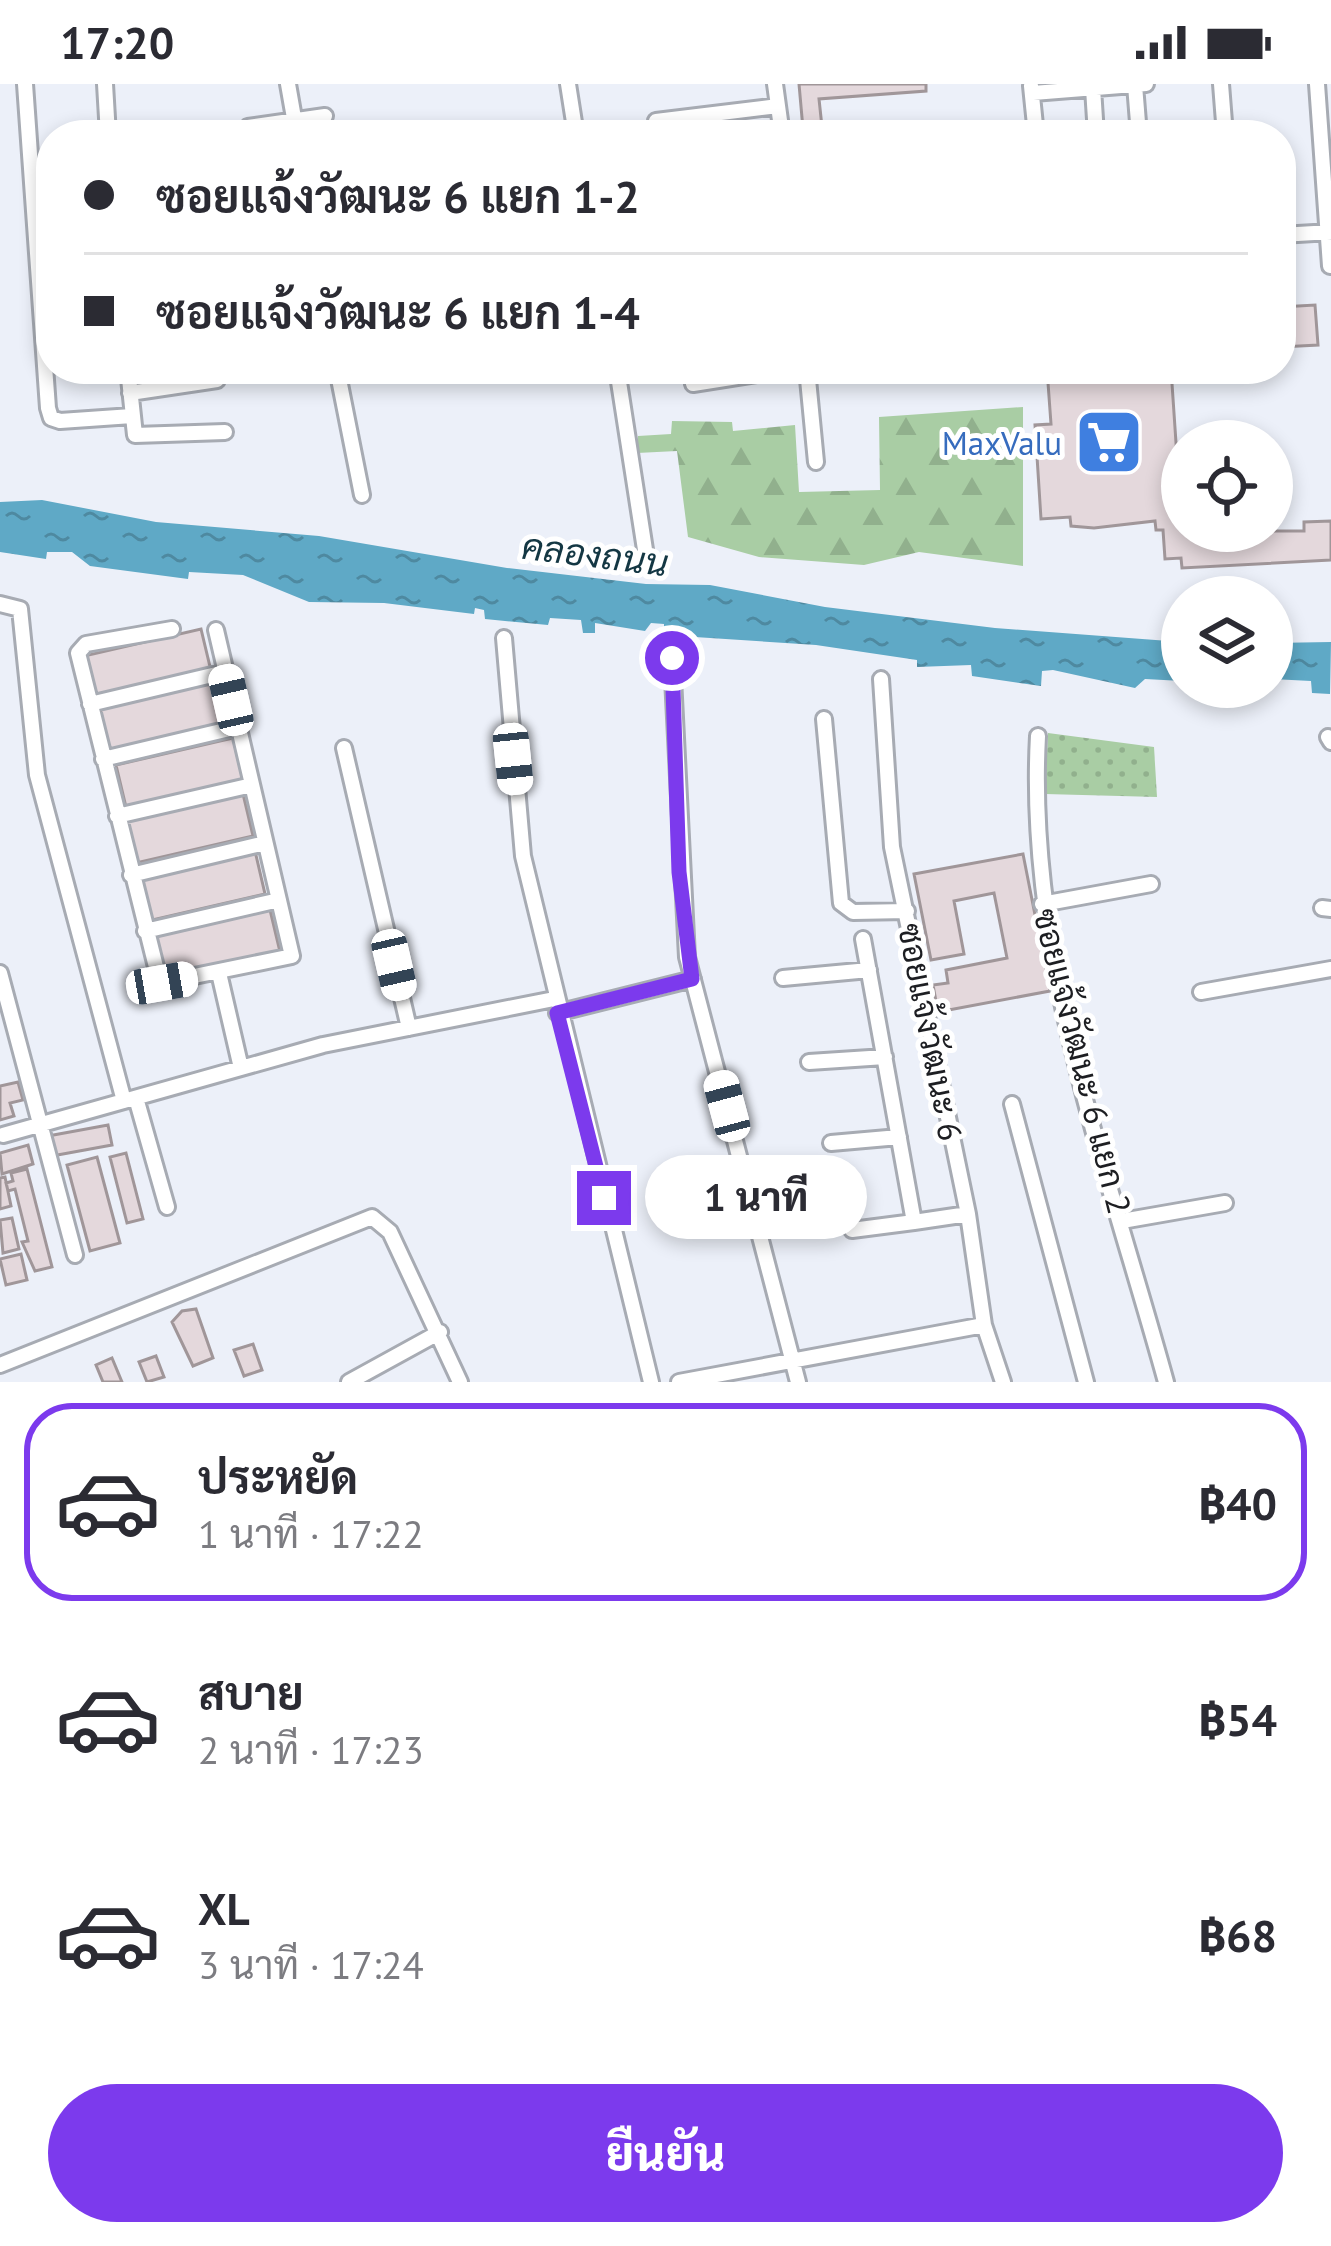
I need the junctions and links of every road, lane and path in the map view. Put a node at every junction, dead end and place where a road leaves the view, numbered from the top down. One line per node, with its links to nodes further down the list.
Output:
1 (25, 84): 26 (street)
2 (104, 84): 14 (street)
3 (287, 84): 15 (street)
4 (568, 84): 17 (street)
5 (775, 84): 12 (street)
6 (1146, 84): 9 (street)
7 (1221, 84): 23 (street)
8 (1316, 84): 24 (street)
9 (1135, 85): 11 (street); 22 (street)
10 (1032, 88): 11 (street); 20 (street)
11 (1093, 88): 21 (street)
12 (778, 106): 18 (street); 19 (street)
13 (325, 116): 16 (street)
14 (107, 120)
15 (294, 120)
16 (314, 120)
17 (574, 120)
18 (664, 120)
19 (780, 120)
20 (1035, 120)
21 (1095, 120)
22 (1137, 120)
23 (1224, 120)
24 (1329, 232): 25 (street); 27 (street)
25 (1296, 234)
26 (36, 239)
27 (1330, 266)
28 (46, 384): 37 (street)
29 (129, 384): 36 (street)
30 (190, 384): 36 (street)
31 (340, 384): 40 (street)
32 (619, 384): 41 (street)
33 (700, 384): 35 (street)
34 (808, 384): 39 (street)
35 (694, 385)
36 (130, 393): 37 (street)
37 (132, 416): 38 (street)
38 (225, 432)
39 (816, 462)
40 (362, 494)
41 (646, 556)
42 (0, 604): 77 (street)
43 (172, 629): 49 (street)
44 (216, 630): 47 (street)
45 (504, 638): 72 (street)
46 (672, 658): 70 (street)
47 (225, 672): 49 (street); 51 (street)
48 (881, 679): 62 (street, ซอยแจ้งวัฒนะ 6)
49 (90, 704): 54 (street)
50 (824, 719): 62 (street)
51 (238, 727): 54 (street); 55 (street)
52 (1038, 736): 61 (street, ซอยแจ้งวัฒนะ 6 แยก 2)
53 (344, 748): 73 (street)
54 (104, 759): 56 (street)
55 (251, 785): 56 (street); 57 (street)
56 (117, 816): 58 (street)
57 (266, 843): 58 (street); 60 (street)
58 (131, 875): 63 (street)
59 (1151, 884): 61 (street)
60 (279, 900): 63 (street); 68 (street)
61 (1042, 904): 87 (street, ซอยแจ้งวัฒนะ 6 แยก 2)
62 (907, 910): 85 (street, ซอยแจ้งวัฒนะ 6)
63 (145, 932): 68 (street)
64 (863, 939): 66 (street)
65 (1331, 969): 71 (street)
66 (869, 970): 69 (street); 74 (street)
67 (0, 973): 79 (street)
68 (219, 973): 76 (street)
69 (783, 978)
70 (692, 979): 72 (street); 92 (street)
71 (1201, 992)
72 (556, 1006): 73 (street); 96 (street)
73 (409, 1028): 76 (street)
74 (885, 1057): 75 (street); 81 (street)
75 (809, 1062)
76 (241, 1068): 77 (street)
77 (130, 1100): 79 (street); 84 (street)
78 (1012, 1104): 100 (street)
79 (40, 1125): 80 (street); 89 (street)
80 (3, 1136)
81 (899, 1137): 82 (street); 86 (street)
82 (831, 1143)
83 (1225, 1203): 87 (street)
84 (167, 1207)
85 (968, 1214): 86 (street); 90 (street, ซอยแจ้งวัฒนะ 6)
86 (914, 1222): 88 (street)
87 (1122, 1222): 101 (street, ซอยแจ้งวัฒนะ 6 แยก 2)
88 (852, 1231)
89 (75, 1255)
90 (984, 1325): 92 (street); 99 (street, ซอยแจ้งวัฒนะ 6)
91 (440, 1332): 93 (street); 94 (street); 95 (street)
92 (795, 1360): 97 (street); 98 (street)
93 (0, 1365)
94 (349, 1382)
95 (460, 1382)
96 (651, 1382)
97 (679, 1382)
98 (798, 1382)
99 (1003, 1382)
100 (1086, 1382)
101 (1166, 1382)

